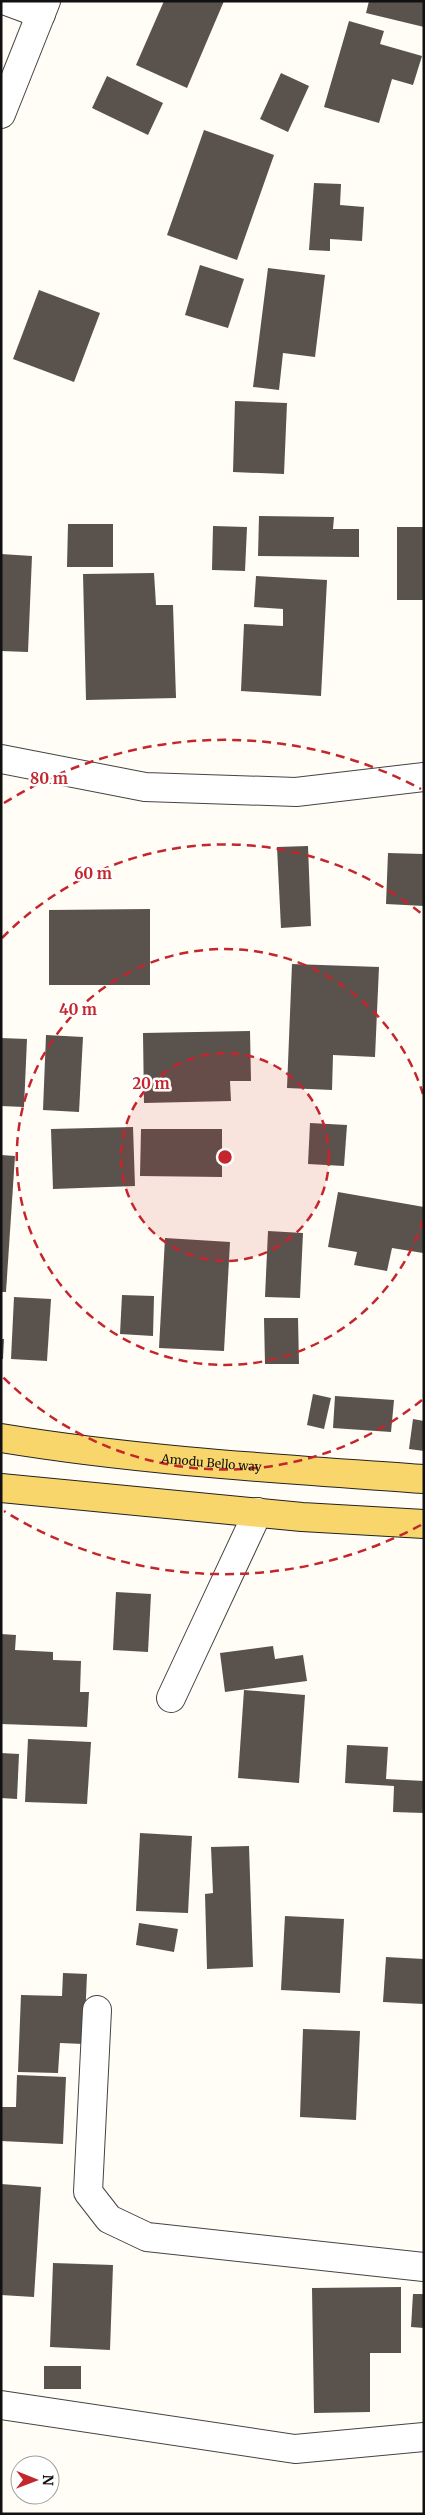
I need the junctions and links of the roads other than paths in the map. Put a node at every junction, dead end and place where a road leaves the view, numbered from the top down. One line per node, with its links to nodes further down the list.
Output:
1 (6, 1): 2 (street)
2 (43, 8): 3 (street)
3 (1, 114)
4 (1, 759): 5 (street)
5 (424, 777)
6 (1, 1438): 7 (main road, Amodu Bello way)
7 (424, 1479)
8 (1, 1488): 9 (main road)
9 (258, 1512): 10 (main road); 11 (street)
10 (424, 1524)
11 (170, 1698)
12 (97, 2010): 13 (street)
13 (424, 2267)
14 (1, 2405): 15 (street)
15 (424, 2436)

